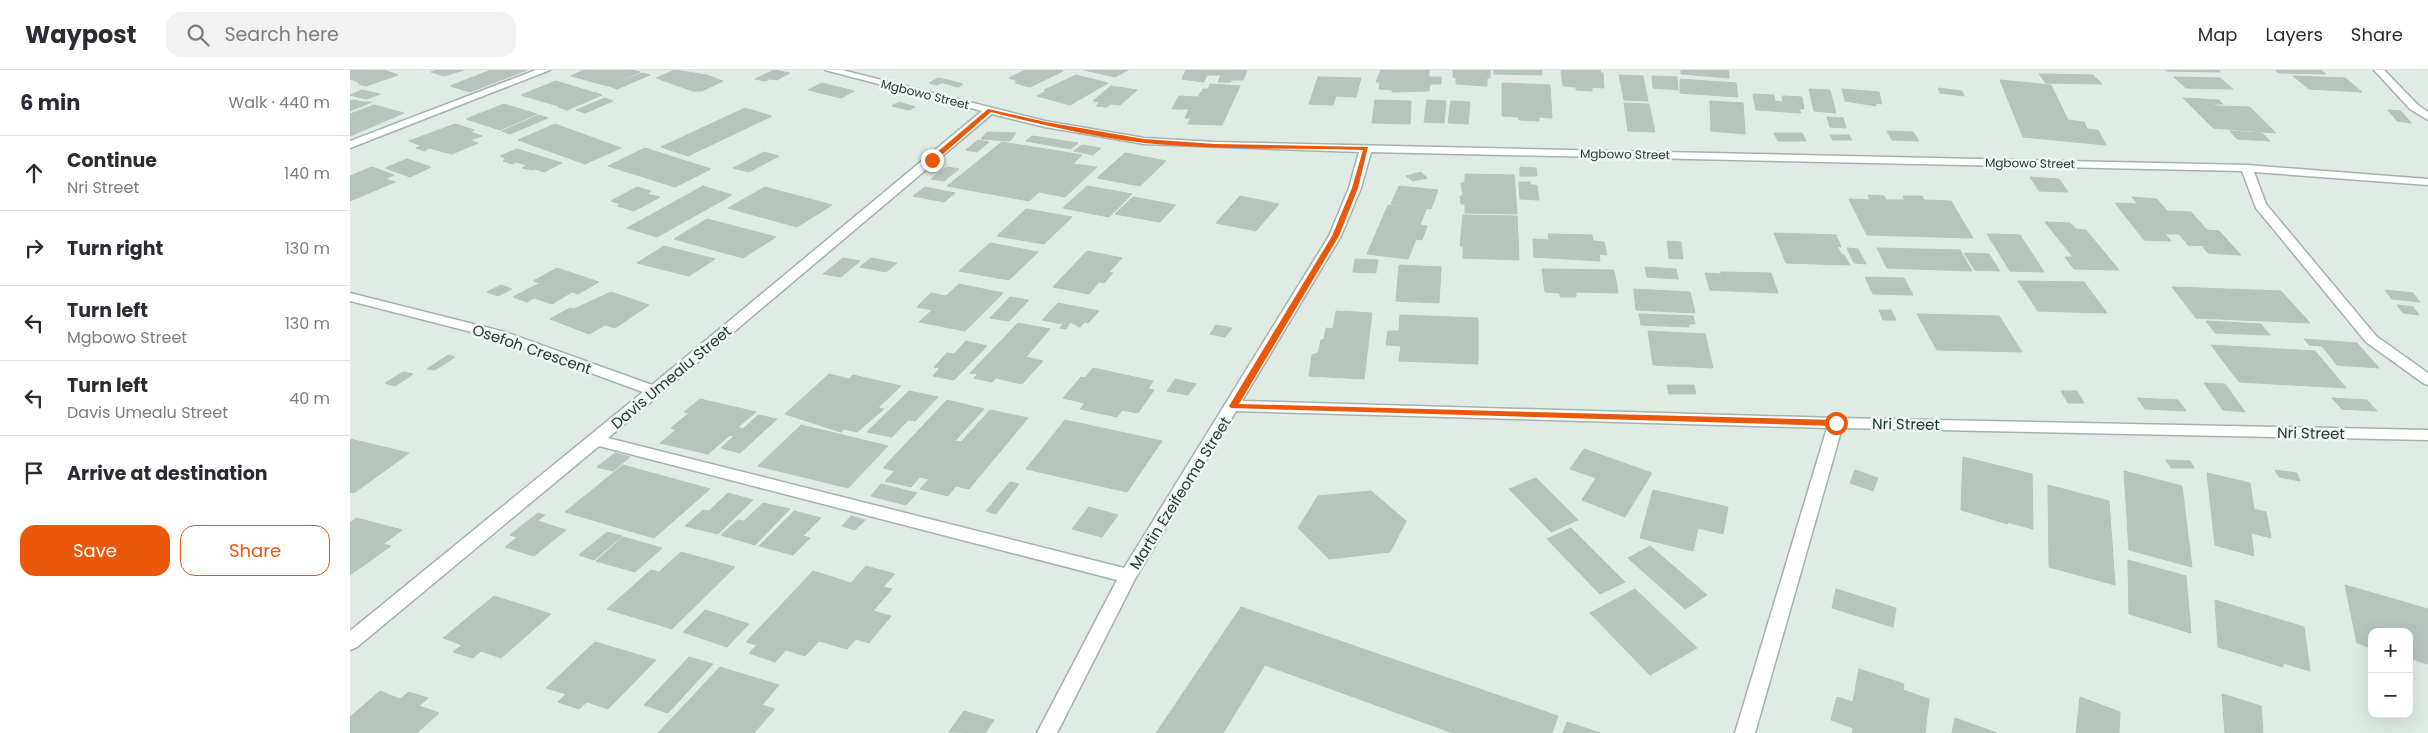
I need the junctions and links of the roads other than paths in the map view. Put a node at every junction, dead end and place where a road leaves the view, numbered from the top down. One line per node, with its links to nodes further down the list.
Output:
1 (544, 70): 6 (street)
2 (830, 70): 4 (street, Mgbowo Street)
3 (2379, 70): 5 (street)
4 (990, 110): 7 (street, Mgbowo Street); 12 (street, Davis Umealu Street)
5 (2428, 117)
6 (350, 145)
7 (1366, 148): 8 (street, Mgbowo Street); 13 (street, Martin Ezeifeoma Street)
8 (2247, 168): 9 (street, Mgbowo Street); 11 (street)
9 (2428, 182)
10 (350, 298): 12 (street, Osefoh Crescent)
11 (2428, 380)
12 (656, 391): 16 (street, Davis Umealu Street)
13 (1234, 406): 14 (street, Nri Street); 17 (street, Martin Ezeifeoma Street)
14 (1836, 423): 15 (street, Nri Street); 20 (street)
15 (2428, 435)
16 (596, 440): 17 (street); 18 (street, Davis Umealu Street)
17 (1128, 576): 19 (street, Martin Ezeifeoma Street)
18 (350, 642)
19 (1047, 733)
20 (1745, 733)

